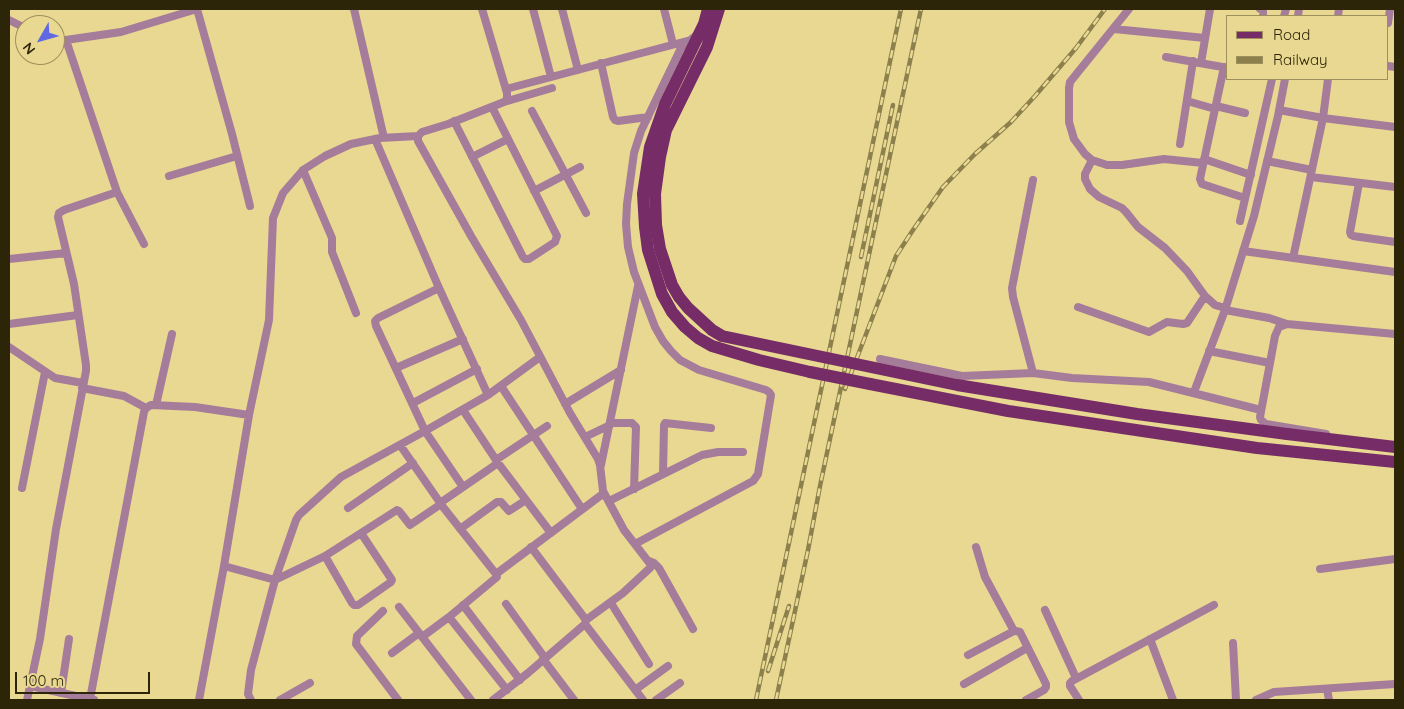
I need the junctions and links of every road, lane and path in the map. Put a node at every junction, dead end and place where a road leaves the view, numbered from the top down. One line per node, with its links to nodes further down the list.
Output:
1 (193, 9): 14 (street); 43 (street)
2 (354, 9): 39 (street)
3 (482, 9): 26 (street)
4 (533, 9): 21 (street)
5 (562, 9): 20 (street)
6 (664, 9): 15 (street)
7 (708, 9): 12 (main road)
8 (719, 9): 59 (main road)
9 (1129, 9): 11 (street)
10 (1210, 9): 13 (street)
11 (1114, 28): 13 (street); 45 (street)
12 (695, 37): 15 (street); 34 (street); 59 (main road)
13 (1205, 38): 17 (street)
14 (66, 40): 58 (street)
15 (673, 44): 18 (street)
16 (1166, 57): 17 (street)
17 (1197, 62): 19 (street); 27 (street)
18 (601, 64): 20 (street); 34 (street)
19 (1226, 67): 30 (street)
20 (578, 70): 21 (street)
21 (551, 77): 26 (street)
22 (1272, 80): 33 (street)
23 (1285, 80): 33 (street)
24 (1328, 80): 35 (street)
25 (552, 88): 28 (street)
26 (506, 89): 28 (street)
27 (1187, 101): 30 (street); 42 (street)
28 (504, 102): 29 (street)
29 (492, 107): 36 (street); 41 (street)
30 (1215, 108): 32 (street); 46 (street)
31 (532, 111): 50 (street)
32 (1245, 113)
33 (1273, 114): 35 (street); 47 (street); 52 (street)
34 (648, 117): 71 (street)
35 (1323, 118): 37 (street); 51 (street)
36 (454, 121): 38 (street); 44 (street)
37 (1395, 127)
38 (418, 136): 39 (street); 85 (street)
39 (384, 138): 40 (street)
40 (375, 139): 49 (street); 72 (street)
41 (508, 139): 44 (street); 57 (street)
42 (1180, 144)
43 (237, 156): 53 (street); 61 (street)
44 (472, 157): 57 (street)
45 (1092, 160): 46 (street); 73 (street)
46 (1204, 161): 52 (street); 60 (street)
47 (1267, 161): 51 (street); 66 (street)
48 (580, 167): 50 (street)
49 (303, 170): 76 (street); 103 (street)
50 (566, 174): 57 (street); 62 (street)
51 (1311, 174): 55 (street); 68 (street)
52 (1251, 175): 60 (street)
53 (169, 176)
54 (1033, 180): 92 (street)
55 (1359, 183): 56 (street); 64 (street)
56 (1395, 187)
57 (534, 191)
58 (117, 192): 65 (street); 67 (street)
59 (649, 194): 110 (main road, bridge); 114 (main road, bridge)
60 (1245, 198): 63 (street)
61 (250, 206)
62 (586, 213)
63 (1240, 221)
64 (1395, 242)
65 (144, 244)
66 (1243, 251): 68 (street); 75 (street)
67 (66, 253): 69 (street); 77 (street)
68 (1293, 258): 70 (street)
69 (9, 259)
70 (1395, 272)
71 (638, 284): 90 (street); 132 (street)
72 (438, 288): 82 (street); 88 (street)
73 (1205, 296): 74 (street); 75 (street)
74 (1078, 307)
75 (1222, 307): 79 (street); 84 (street)
76 (356, 313)
77 (78, 315): 78 (street); 93 (street)
78 (9, 324)
79 (1286, 324): 81 (street); 87 (street)
80 (172, 334): 99 (street)
81 (1395, 334)
82 (462, 339): 88 (street); 89 (street)
83 (9, 347): 91 (street)
84 (1209, 351): 87 (street); 95 (street)
85 (540, 357): 94 (street); 98 (street)
86 (880, 359): 92 (street)
87 (1270, 363): 102 (street)
88 (396, 368): 97 (street)
89 (476, 368): 96 (street); 97 (street)
90 (621, 370): 98 (street); 104 (street)
91 (45, 372): 93 (street); 121 (street)
92 (1033, 374): 95 (street)
93 (83, 385): 100 (street); 169 (street)
94 (501, 386): 96 (street); 108 (street)
95 (1194, 392): 102 (street)
96 (488, 395): 101 (street)
97 (413, 403): 107 (street)
98 (566, 404): 109 (street)
99 (156, 405): 100 (street); 103 (street)
100 (146, 408): 177 (street)
101 (463, 410): 107 (street); 115 (street)
102 (1261, 410): 110 (street)
103 (249, 415): 138 (street)
104 (610, 424): 109 (street); 118 (street); 122 (street)
105 (547, 426): 108 (street)
106 (711, 428): 119 (street)
107 (425, 431): 111 (street); 120 (street)
108 (532, 436): 115 (street); 128 (street)
109 (585, 437): 118 (street)
110 (1344, 441): 112 (main road); 114 (street)
111 (400, 445): 117 (street); 141 (street)
112 (1395, 447)
113 (743, 452): 119 (street)
114 (1343, 457): 116 (main road)
115 (497, 461): 120 (street); 124 (street)
116 (1395, 462)
117 (413, 464): 126 (street); 127 (street)
118 (600, 470): 123 (street)
119 (664, 474): 122 (street)
120 (463, 487): 126 (street)
121 (22, 488)
122 (634, 489): 125 (street)
123 (604, 493): 125 (street); 128 (street)
124 (526, 500): 129 (street); 131 (street)
125 (608, 501): 132 (street)
126 (440, 504): 129 (street); 130 (street)
127 (348, 508)
128 (582, 509): 131 (street)
129 (460, 529): 140 (street)
130 (361, 533): 135 (street); 135 (street)
131 (551, 533): 133 (street)
132 (635, 544): 137 (street)
133 (532, 547): 140 (street); 150 (street)
134 (976, 547): 152 (street)
135 (324, 556): 141 (street)
136 (1395, 559): 139 (street)
137 (649, 561): 142 (street); 151 (street)
138 (224, 566): 141 (street); 178 (street)
139 (1320, 570)
140 (496, 574): 144 (street)
141 (275, 580): 179 (street)
142 (611, 603): 150 (street); 161 (street)
143 (506, 604): 160 (street)
144 (463, 605): 149 (street); 164 (street)
145 (1214, 605): 155 (street)
146 (399, 607): 153 (street)
147 (1045, 610): 163 (street)
148 (383, 611): 181 (street)
149 (449, 616): 153 (street); 171 (street)
150 (586, 622): 160 (street); 172 (street)
151 (693, 629)
152 (1014, 631): 157 (street); 159 (street)
153 (420, 635): 158 (street); 182 (street)
154 (69, 639): 173 (street)
155 (1150, 639): 163 (street); 189 (street)
156 (1233, 643): 190 (street)
157 (1028, 648): 167 (street); 175 (street)
158 (392, 653)
159 (968, 654)
160 (544, 658): 164 (street); 184 (street)
161 (649, 664)
162 (668, 666): 172 (street)
163 (1076, 678): 188 (street)
164 (520, 680): 171 (street)
165 (310, 683): 180 (street)
166 (680, 683): 186 (street)
167 (964, 684)
168 (1395, 684): 170 (street)
169 (30, 686): 173 (street); 176 (street)
170 (1326, 689): 174 (street); 192 (street)
171 (507, 690): 183 (street)
172 (635, 690): 185 (street)
173 (61, 693): 177 (street)
174 (1275, 696): 191 (street)
175 (1036, 698): 187 (street)
176 (27, 700)
177 (92, 700)
178 (199, 700)
179 (251, 700)
180 (280, 700)
181 (398, 700)
182 (471, 700)
183 (493, 700)
184 (574, 700)
185 (643, 700)
186 (656, 700)
187 (1026, 700)
188 (1080, 700)
189 (1173, 700)
190 (1236, 700)
191 (1256, 700)
192 (1328, 700)

